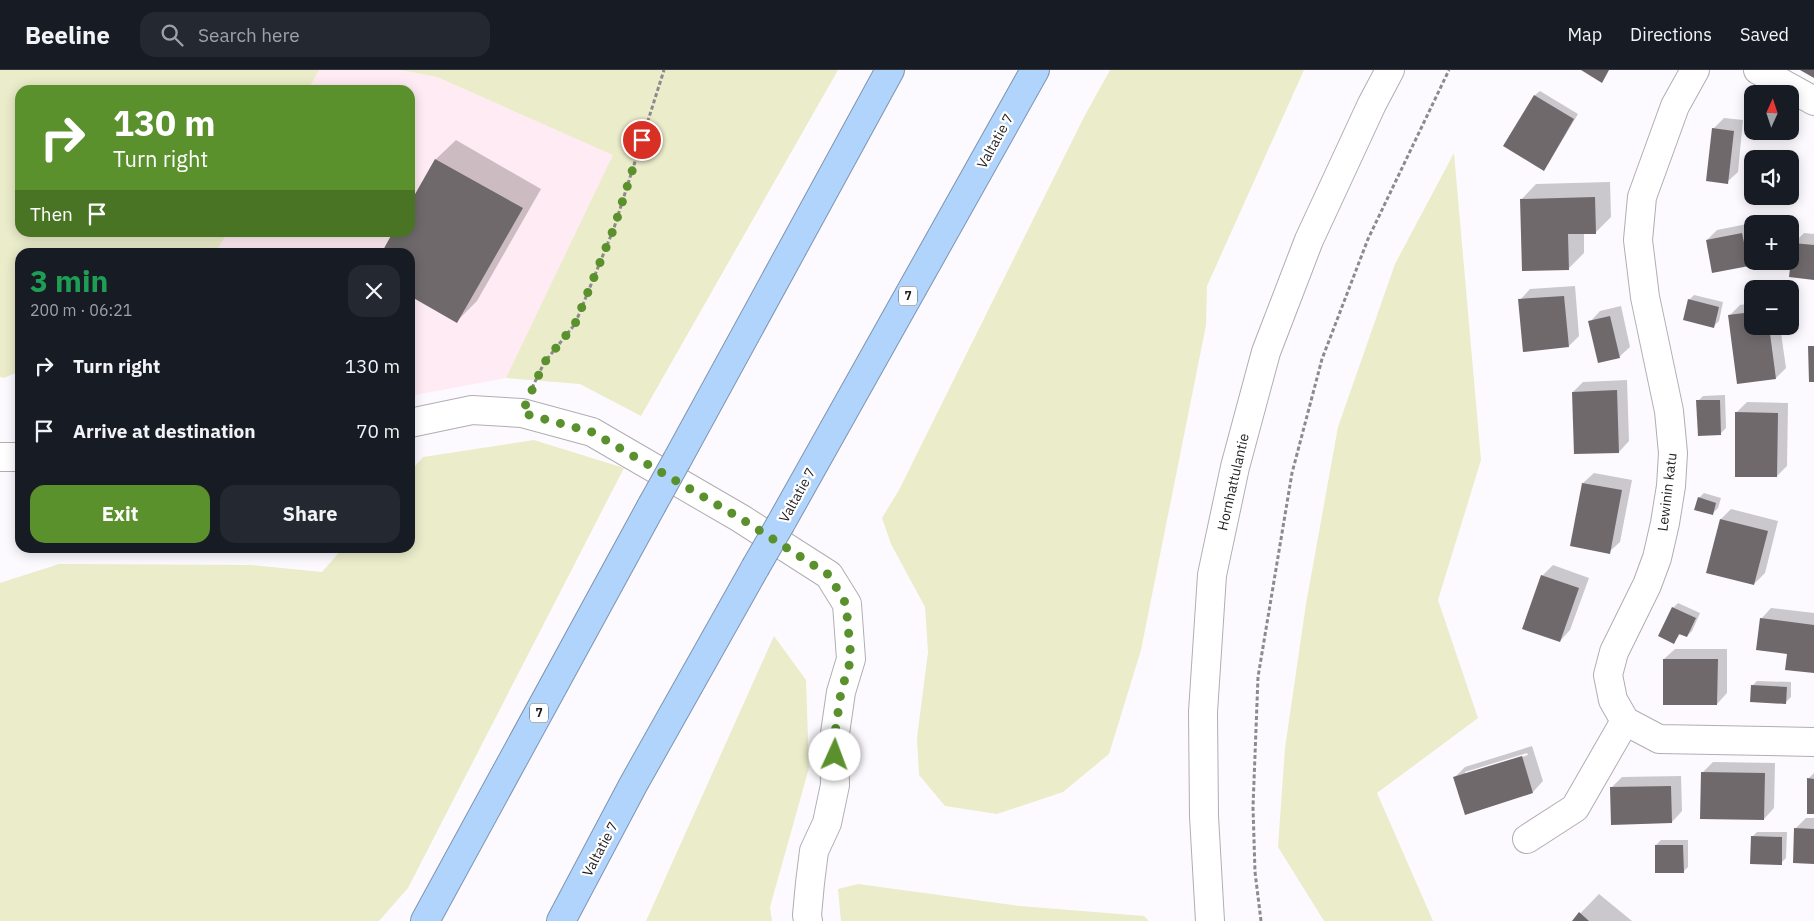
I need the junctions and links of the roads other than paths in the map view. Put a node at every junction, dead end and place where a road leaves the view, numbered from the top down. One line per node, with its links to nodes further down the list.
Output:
1 (890, 70): 14 (highway, 7, bridge)
2 (1035, 70): 12 (highway, Valtatie 7 / 7, bridge)
3 (1390, 70): 18 (street, Hornhattulantie)
4 (1695, 70): 10 (street, Lewinin katu)
5 (1758, 70): 6 (street)
6 (1814, 101)
7 (415, 422): 17 (street)
8 (0, 457): 9 (street)
9 (15, 457)
10 (1625, 721): 11 (street); 13 (street)
11 (1814, 742)
12 (633, 785): 15 (highway, Valtatie 7 / 7); 16 (highway)
13 (1526, 839)
14 (425, 921)
15 (561, 921)
16 (583, 921)
17 (808, 921)
18 (1210, 921)

